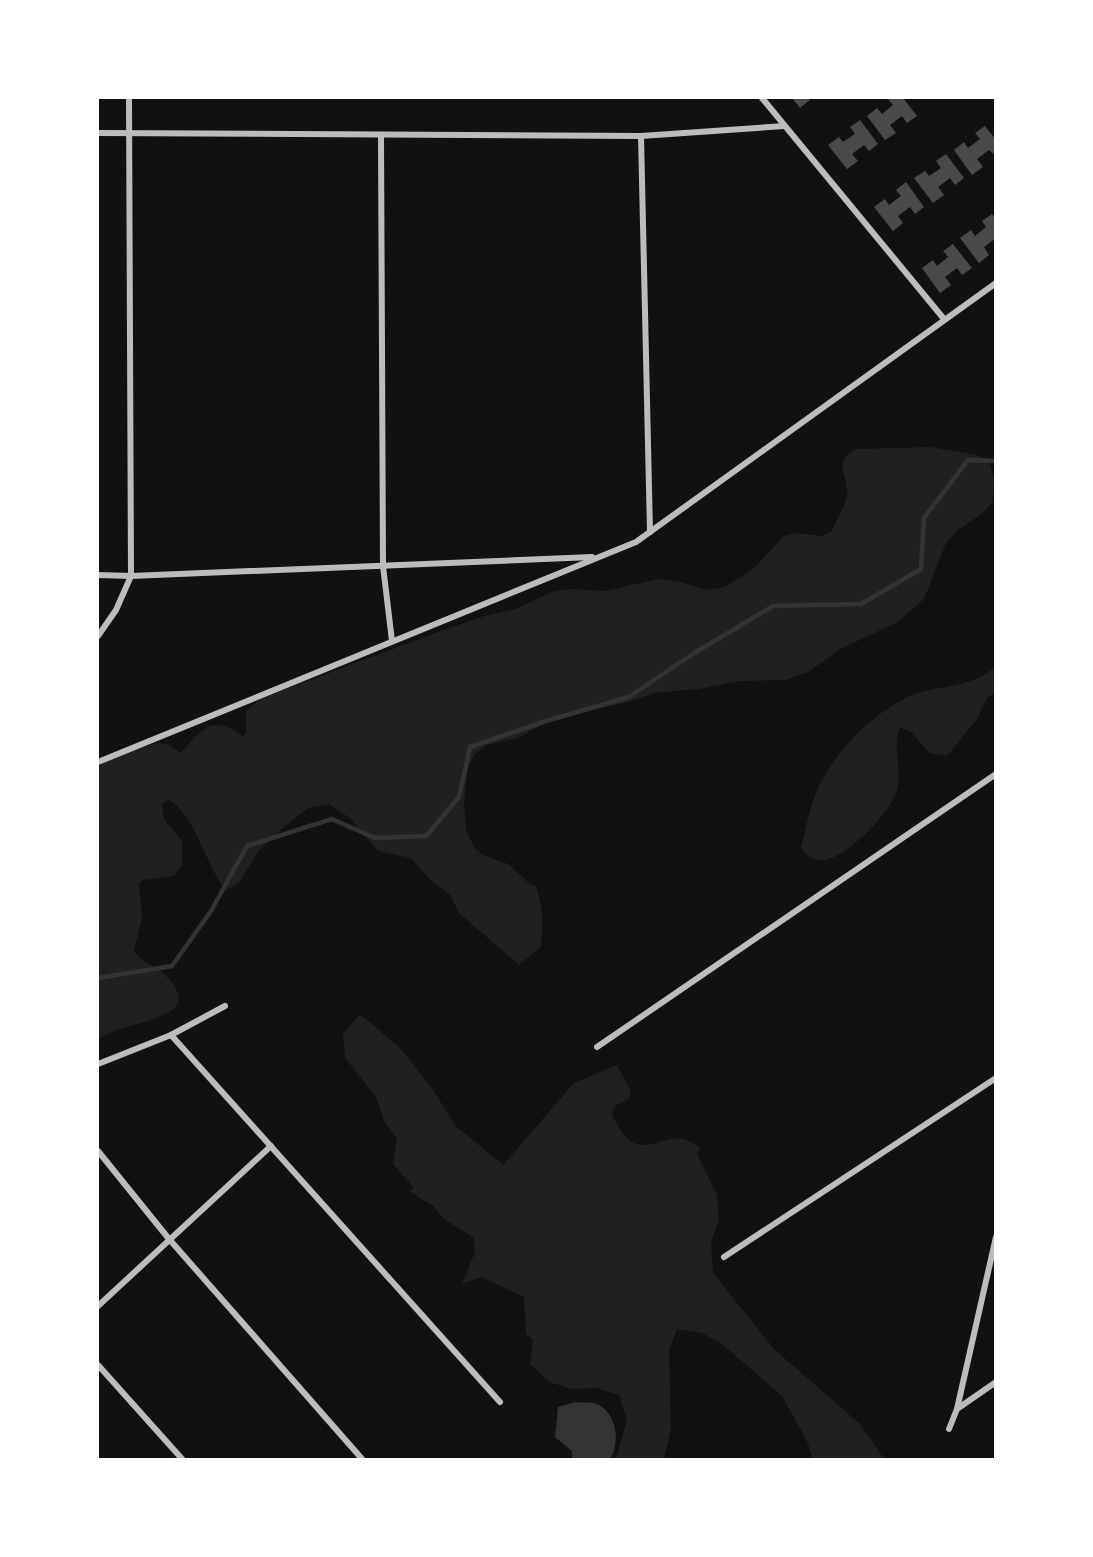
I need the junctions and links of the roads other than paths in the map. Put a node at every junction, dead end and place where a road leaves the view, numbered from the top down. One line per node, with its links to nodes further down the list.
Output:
1 (129, 98): 4 (street)
2 (762, 98): 3 (street)
3 (783, 126): 6 (street); 9 (street)
4 (128, 133): 5 (street); 7 (street); 14 (street)
5 (98, 134)
6 (641, 136): 7 (street); 10 (street)
7 (381, 137): 12 (street)
8 (996, 283): 9 (street)
9 (944, 319): 10 (street)
10 (650, 532): 11 (street)
11 (598, 557): 12 (street); 16 (street)
12 (383, 567): 14 (street); 16 (street)
13 (98, 575): 14 (street)
14 (131, 576): 15 (street)
15 (98, 636)
16 (392, 641): 17 (street)
17 (98, 762)
18 (996, 774): 21 (street)
19 (225, 1006): 20 (street)
20 (171, 1035): 22 (street); 24 (street)
21 (597, 1047)
22 (98, 1064)
23 (996, 1078): 28 (street)
24 (271, 1146): 27 (street); 32 (street)
25 (98, 1151): 27 (street)
26 (996, 1237): 33 (street)
27 (169, 1239): 29 (street); 36 (street)
28 (724, 1257)
29 (98, 1306)
30 (98, 1365): 35 (street)
31 (996, 1382): 33 (street)
32 (500, 1402)
33 (957, 1408): 34 (street)
34 (949, 1429)
35 (183, 1460)
36 (363, 1460)

